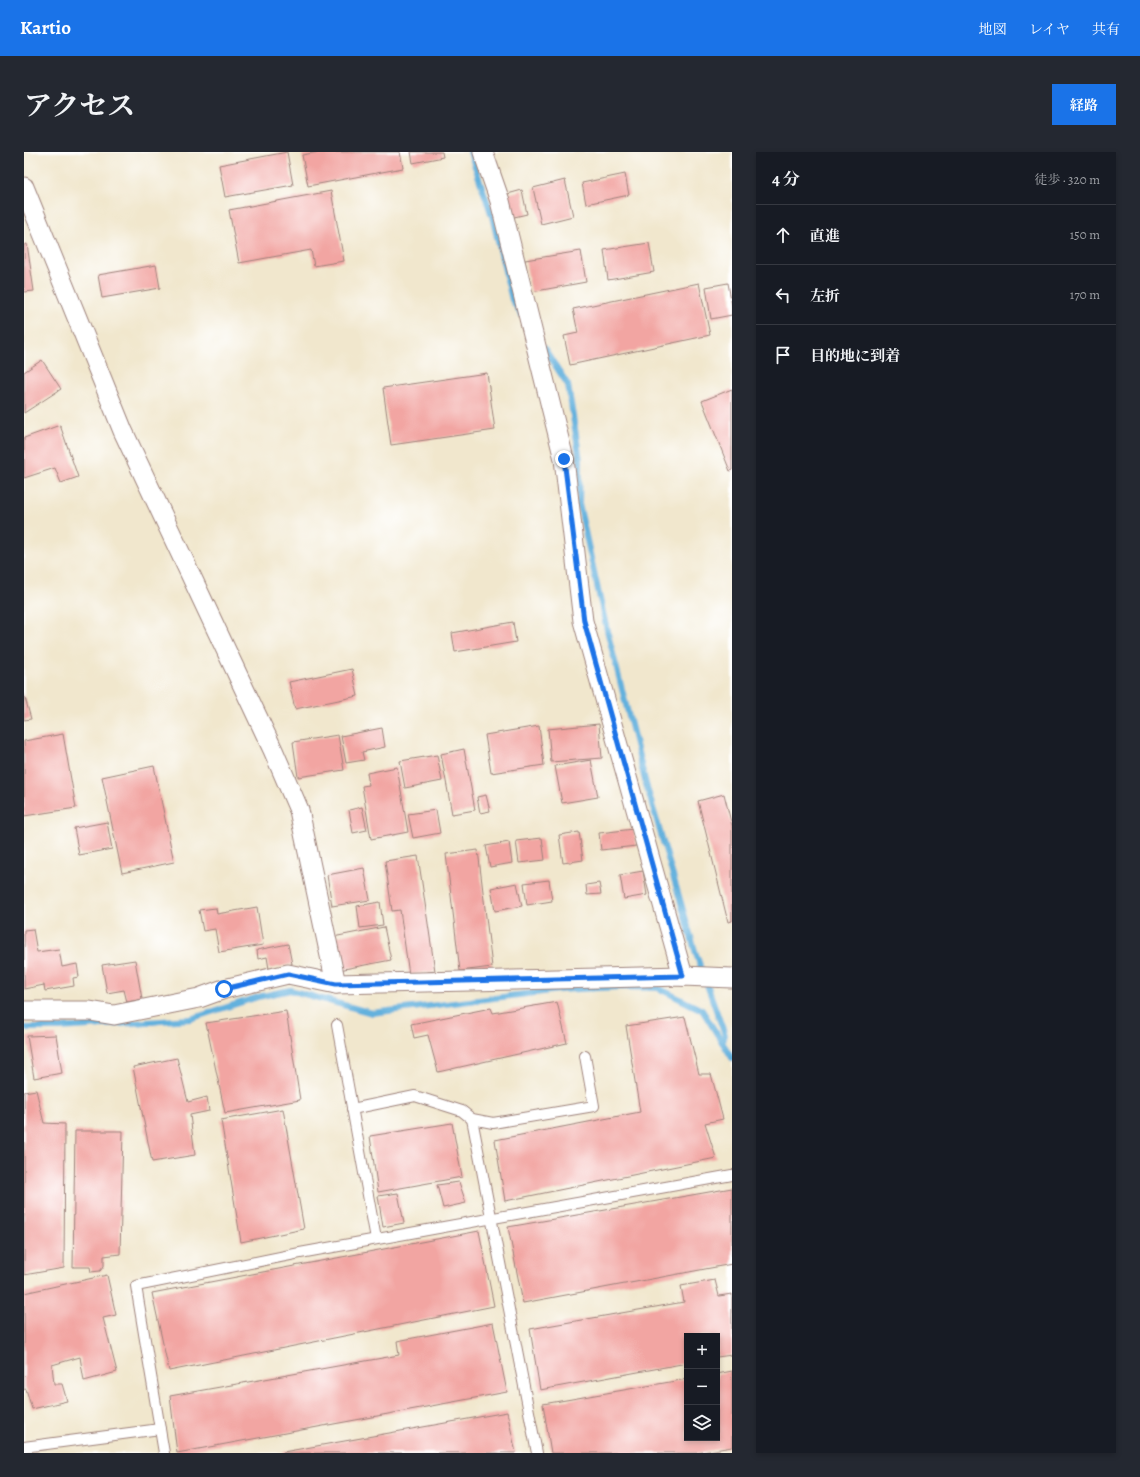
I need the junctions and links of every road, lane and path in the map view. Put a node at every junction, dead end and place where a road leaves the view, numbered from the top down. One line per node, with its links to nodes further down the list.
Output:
1 (483, 152): 3 (street)
2 (24, 188): 5 (street)
3 (683, 976): 4 (street); 5 (street)
4 (732, 978)
5 (336, 984): 6 (street)
6 (24, 1011)
7 (337, 1025): 9 (lane)
8 (585, 1056): 10 (lane)
9 (352, 1109): 10 (lane); 13 (lane)
10 (472, 1119): 12 (lane)
11 (732, 1175): 12 (lane)
12 (491, 1218): 13 (lane); 17 (lane)
13 (376, 1239): 14 (lane)
14 (160, 1429): 15 (lane); 16 (lane)
15 (24, 1447)
16 (164, 1453)
17 (537, 1453)

